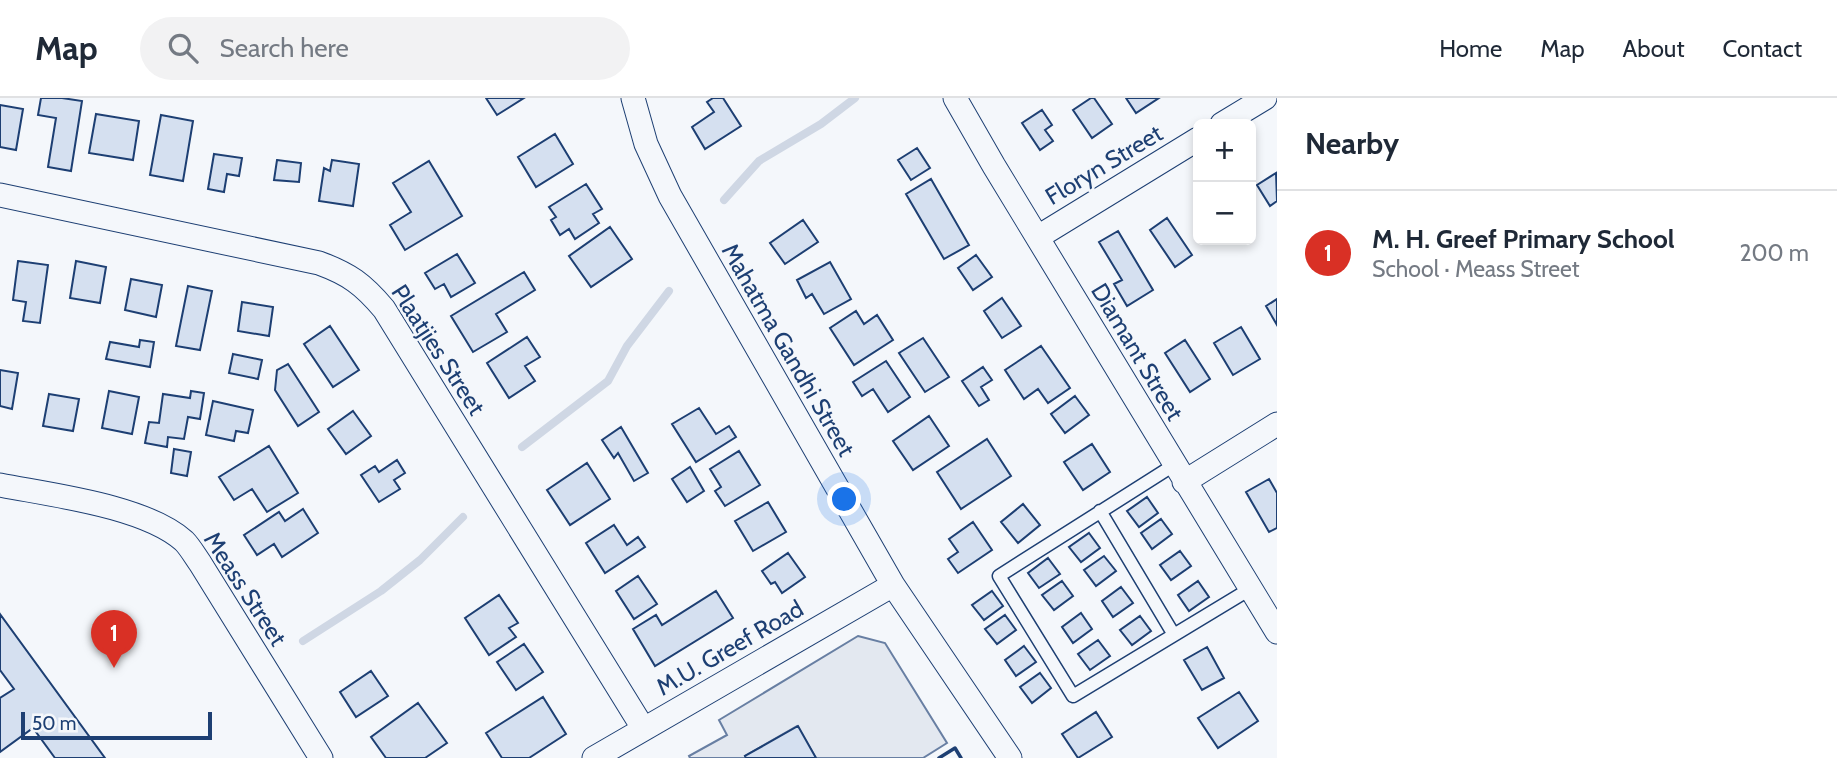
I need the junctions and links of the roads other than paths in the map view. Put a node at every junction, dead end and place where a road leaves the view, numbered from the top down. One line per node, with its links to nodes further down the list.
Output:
1 (633, 98): 12 (street, Mahatma Gandhi Street)
2 (955, 98): 7 (street, Diamant Street)
3 (1265, 98): 4 (street)
4 (1230, 119)
5 (1193, 142): 7 (street, Floryn Street)
6 (0, 195): 16 (street, Plaatjies Street)
7 (1038, 237): 9 (street, Diamant Street)
8 (1277, 424): 9 (street)
9 (1179, 474): 11 (lane); 13 (street, Diamant Street)
10 (0, 485): 17 (street, Meass Street)
11 (1100, 512): 15 (lane); 15 (lane)
12 (893, 585): 16 (street, M.U. Greef Road); 19 (street, Mahatma Gandhi Street)
13 (1250, 589): 14 (street, Diamant Street); 15 (lane)
14 (1277, 632)
15 (1174, 635)
16 (643, 729): 18 (street, M.U. Greef Road)
17 (321, 758)
18 (594, 758)
19 (1010, 758)

